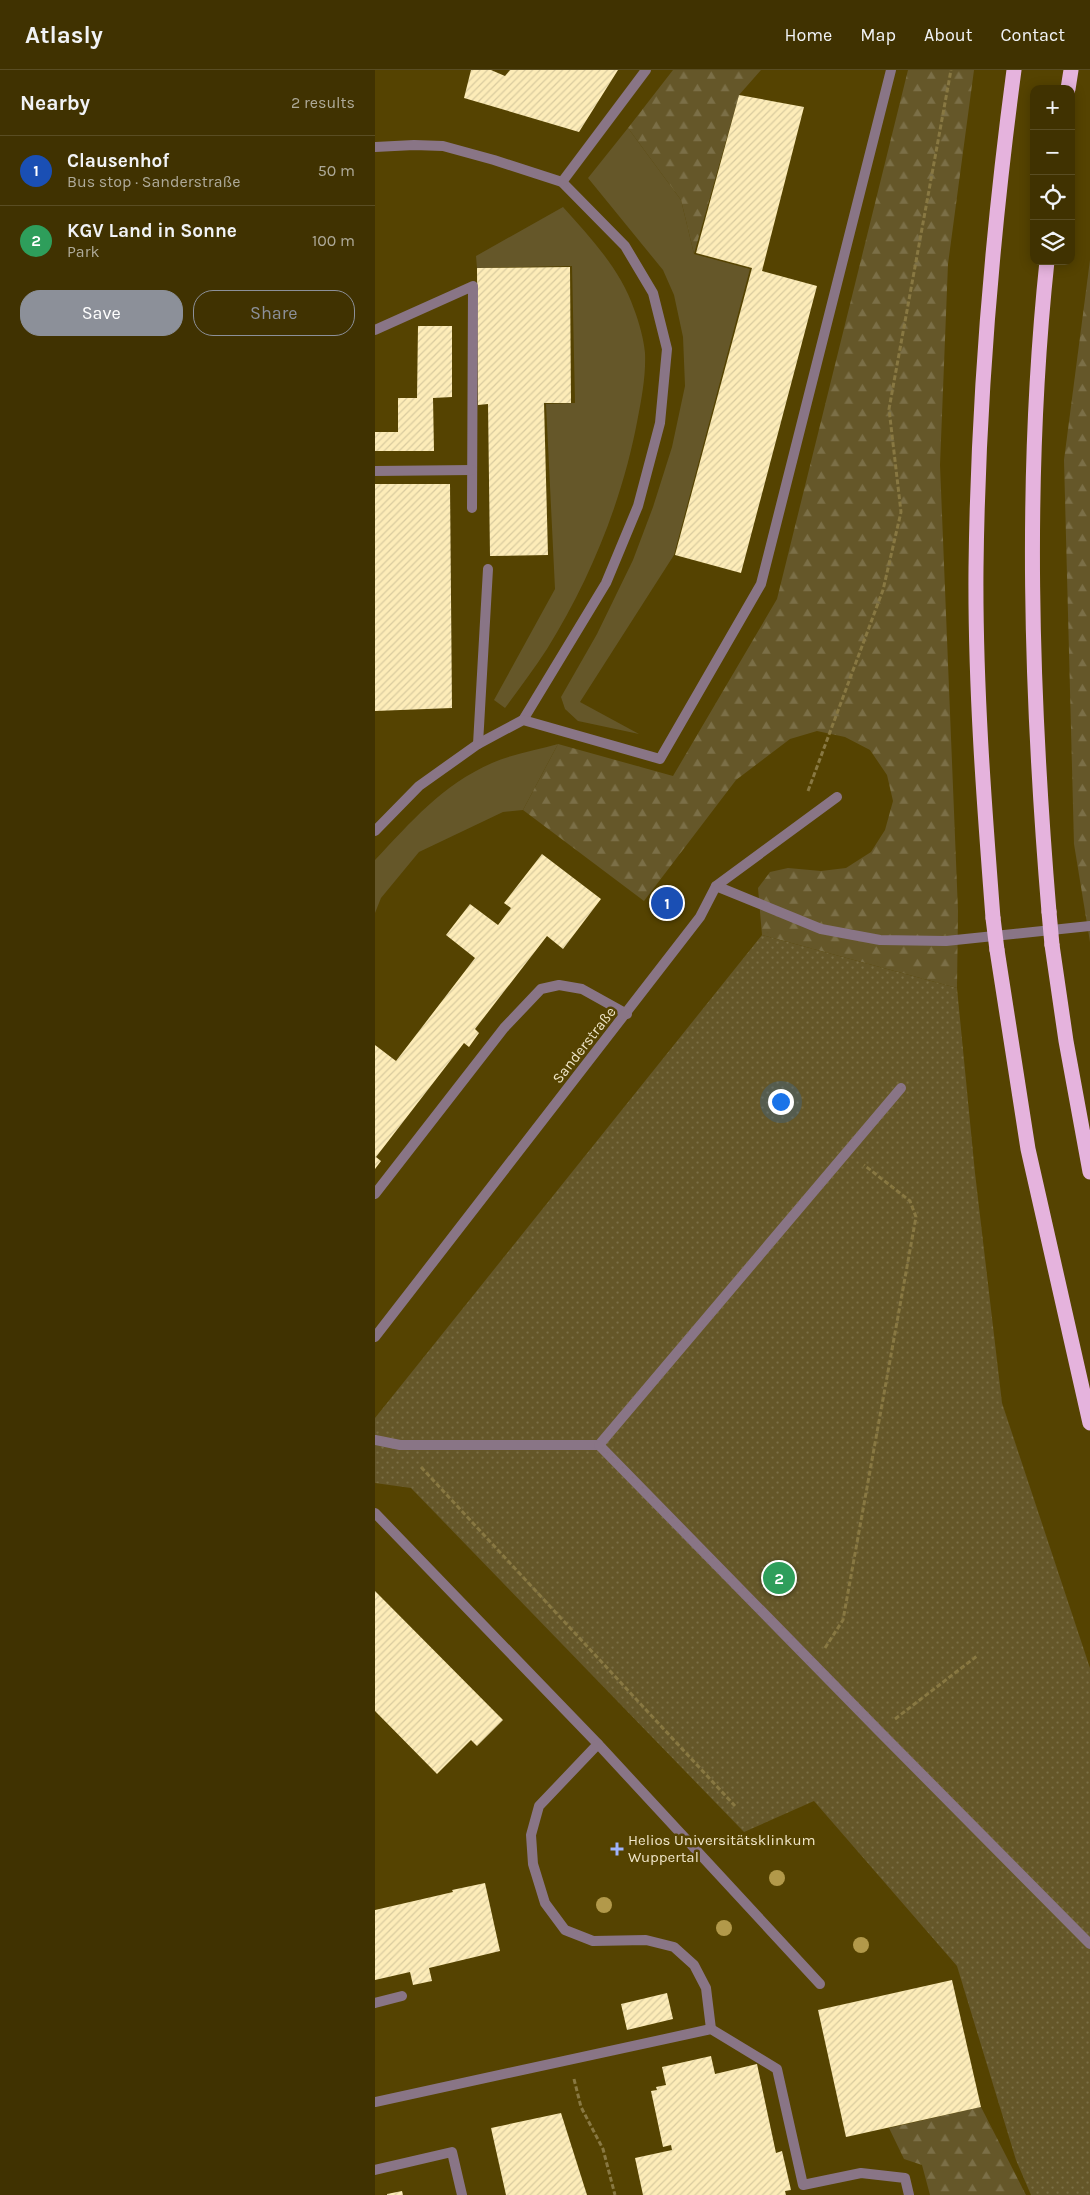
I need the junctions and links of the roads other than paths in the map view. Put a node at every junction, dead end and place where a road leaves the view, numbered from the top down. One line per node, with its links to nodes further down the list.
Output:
1 (646, 70): 7 (street)
2 (891, 70): 14 (street)
3 (1014, 70): 25 (highway, bridge)
4 (1071, 70): 5 (highway)
5 (1069, 85)
6 (375, 148): 7 (street)
7 (562, 182): 14 (street)
8 (1047, 265): 22 (highway, bridge)
9 (375, 330): 10 (street)
10 (472, 470): 11 (street); 12 (street)
11 (375, 471)
12 (473, 508)
13 (488, 569): 15 (street)
14 (523, 720): 15 (street)
15 (478, 744): 17 (street)
16 (837, 797): 18 (street, Sanderstraße)
17 (375, 831)
18 (716, 886): 19 (street); 20 (street, Sanderstraße)
19 (1090, 926)
20 (627, 1014): 23 (street); 24 (street, Sanderstraße)
21 (901, 1088): 27 (street)
22 (1090, 1172)
23 (375, 1194)
24 (375, 1336)
25 (1090, 1423)
26 (375, 1440): 27 (street)
27 (599, 1445): 30 (street)
28 (375, 1513): 29 (street)
29 (598, 1744): 31 (street); 34 (street)
30 (1090, 1944)
31 (820, 1984)
32 (402, 1996): 33 (street)
33 (375, 2003)
34 (711, 2029): 35 (street); 38 (street)
35 (375, 2102)
36 (375, 2170): 37 (street)
37 (462, 2195)
38 (909, 2195)

